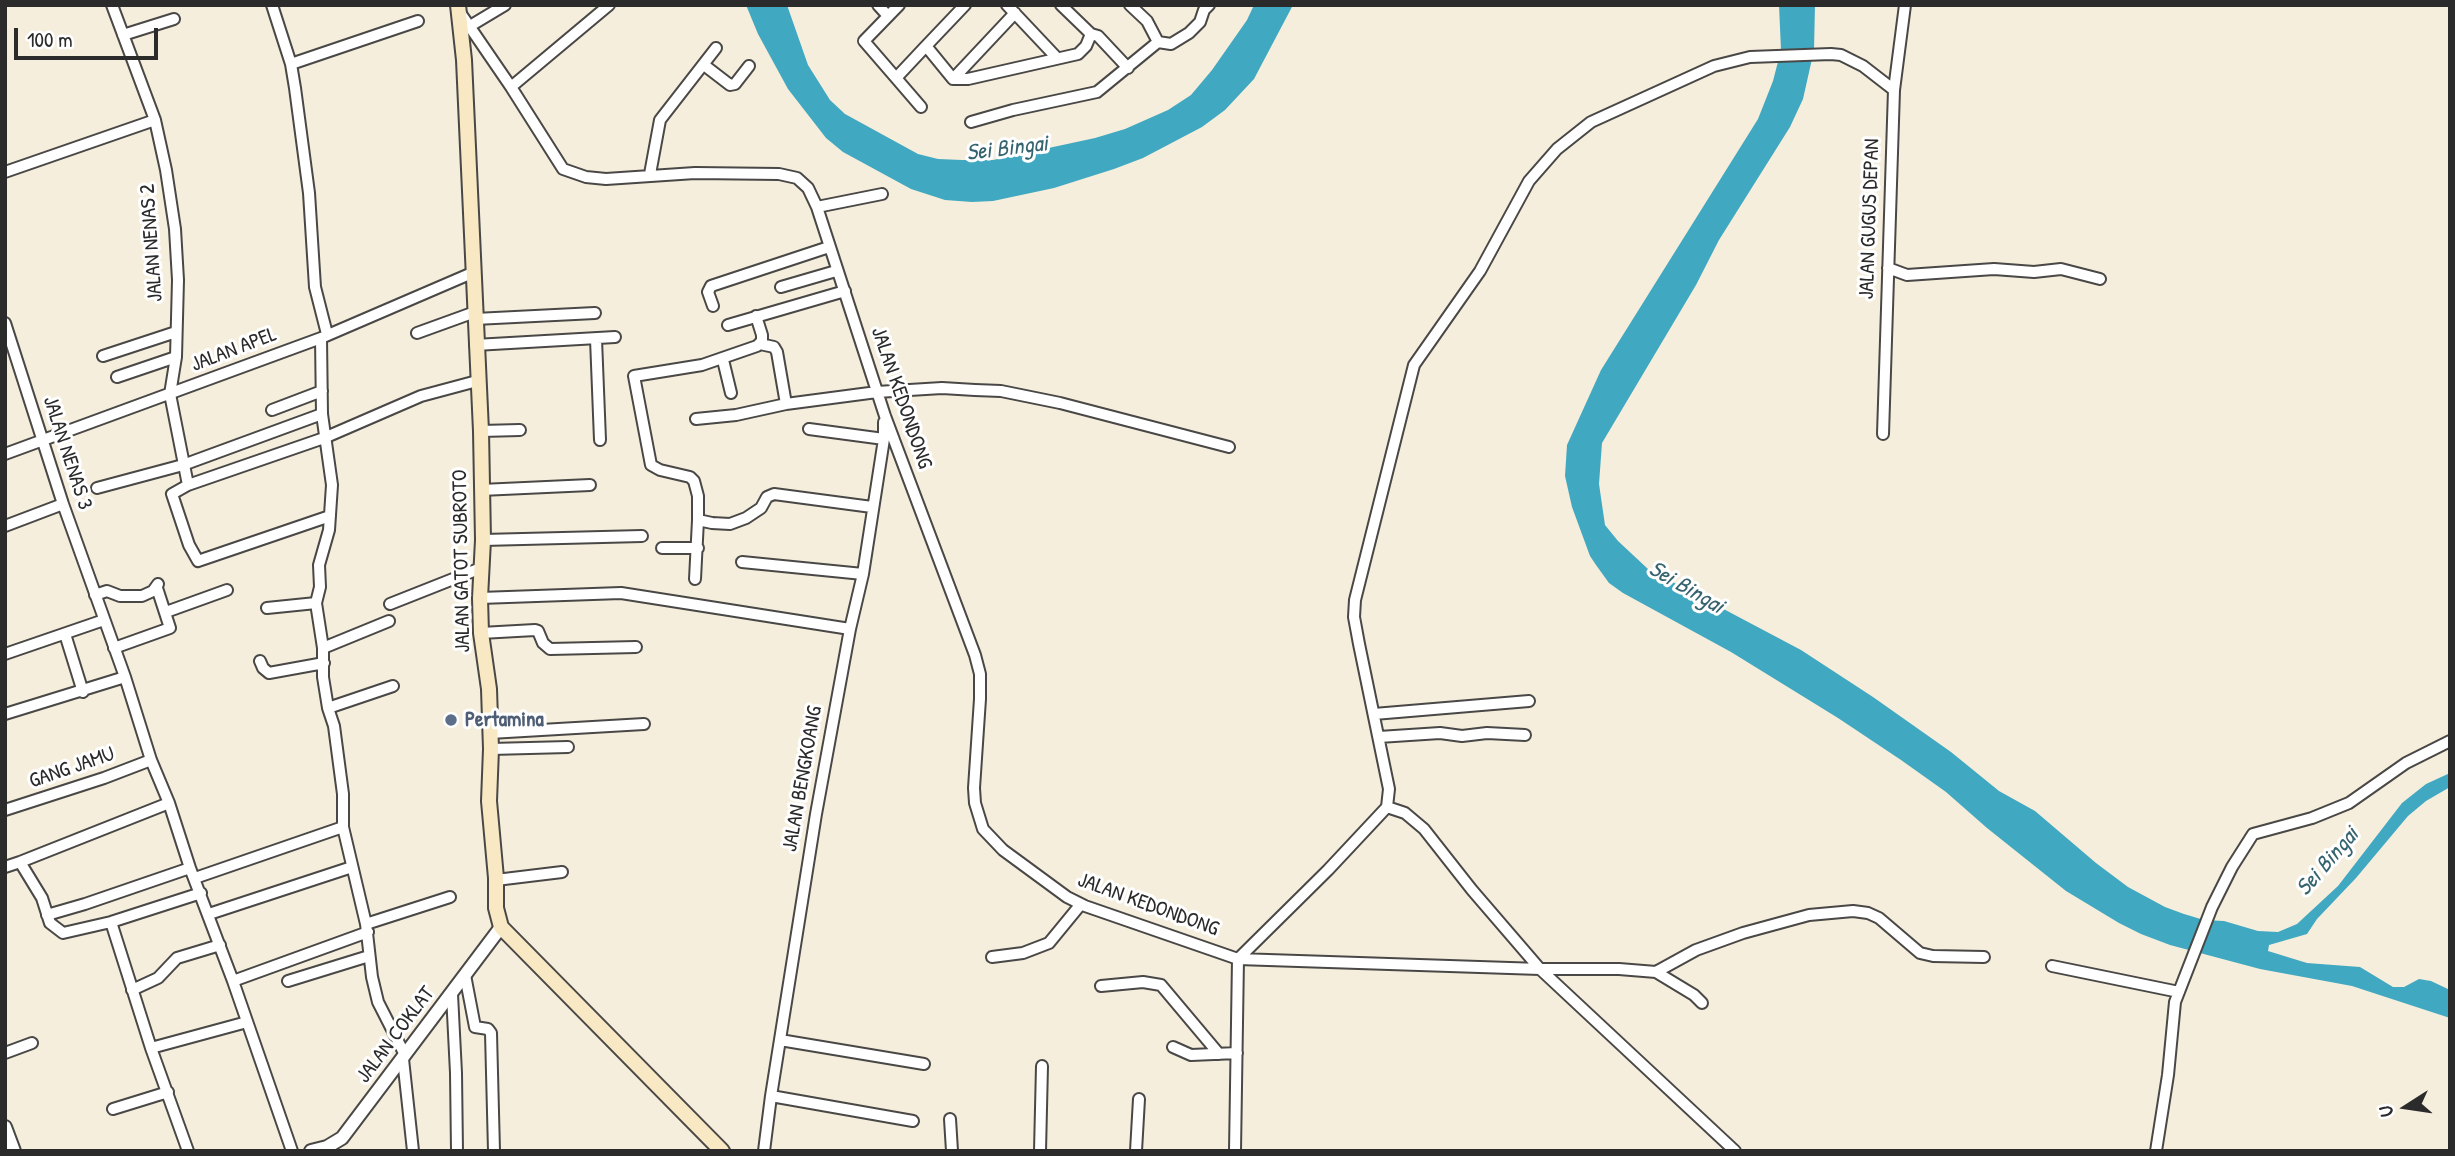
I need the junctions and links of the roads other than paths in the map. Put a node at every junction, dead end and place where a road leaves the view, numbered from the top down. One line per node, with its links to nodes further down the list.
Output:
1 (112, 5): 18 (street, JALAN NENAS 2)
2 (272, 5): 23 (street)
3 (505, 5): 13 (street)
4 (609, 5): 29 (street)
5 (878, 5): 14 (street)
6 (900, 5): 14 (street)
7 (965, 5): 20 (street)
8 (1061, 5): 17 (street)
9 (1130, 5): 19 (street)
10 (1905, 5): 30 (street, JALAN GUGUS DEPAN)
11 (1204, 7): 19 (street)
12 (1011, 9): 22 (street); 28 (street)
13 (463, 15): 29 (street, JALAN KEDONDONG); 41 (main road, JALAN GATOT SUBROTO)
14 (888, 16): 27 (street)
15 (174, 19): 18 (street)
16 (418, 21): 23 (street)
17 (1091, 34): 22 (street); 26 (street)
18 (123, 35): 32 (street, JALAN NENAS 2)
19 (1158, 42): 26 (street)
20 (926, 46): 27 (street); 28 (street)
21 (716, 48): 24 (street)
22 (1057, 58): 28 (street)
23 (291, 64): 53 (street)
24 (704, 65): 25 (street); 35 (street)
25 (749, 66)
26 (1128, 68): 33 (street)
27 (896, 78): 31 (street)
28 (953, 79)
29 (512, 87): 35 (street, JALAN KEDONDONG)
30 (1894, 90): 39 (street, JALAN GUGUS DEPAN); 124 (street)
31 (921, 107)
32 (155, 120): 34 (street); 51 (street, JALAN NENAS 2)
33 (971, 122)
34 (5, 172)
35 (650, 174): 37 (street, JALAN KEDONDONG)
36 (882, 194): 37 (street)
37 (817, 207): 38 (street, JALAN KEDONDONG)
38 (829, 247): 40 (street, JALAN KEDONDONG); 45 (street)
39 (1888, 268): 42 (street); 75 (street, JALAN GUGUS DEPAN)
40 (836, 271): 43 (street); 44 (street, JALAN KEDONDONG)
41 (472, 273): 47 (main road, JALAN GATOT SUBROTO); 53 (street, JALAN APEL)
42 (2100, 279)
43 (780, 287)
44 (845, 291): 48 (street); 64 (street, JALAN KEDONDONG)
45 (713, 306)
46 (595, 313): 47 (street)
47 (475, 316): 52 (street); 57 (main road, JALAN GATOT SUBROTO)
48 (756, 316): 50 (street); 56 (street)
49 (5, 323): 76 (street, JALAN NENAS 3)
50 (729, 325)
51 (176, 332): 58 (street); 59 (street, JALAN NENAS 2)
52 (417, 333)
53 (324, 336): 63 (street); 66 (street, JALAN APEL)
54 (615, 337): 55 (street)
55 (596, 339): 57 (street); 79 (street)
56 (760, 344): 60 (street); 67 (street)
57 (475, 345): 62 (main road, JALAN GATOT SUBROTO)
58 (103, 356)
59 (176, 357): 61 (street); 66 (street, JALAN NENAS 2)
60 (723, 360): 65 (street); 90 (street)
61 (117, 377)
62 (477, 381): 74 (main road, JALAN GATOT SUBROTO); 77 (street)
63 (322, 391): 68 (street); 69 (street)
64 (877, 392): 67 (street); 70 (street, JALAN KEDONDONG); 80 (street)
65 (731, 393)
66 (170, 394): 76 (street, JALAN APEL); 82 (street, JALAN NENAS 2)
67 (786, 404): 71 (street)
68 (272, 410)
69 (322, 414): 77 (street); 82 (street)
70 (884, 416): 78 (street, JALAN BENGKOANG); 145 (street, JALAN KEDONDONG)
71 (696, 419)
72 (809, 429): 78 (street)
73 (520, 430): 74 (street)
74 (481, 431): 86 (main road, JALAN GATOT SUBROTO)
75 (1883, 434)
76 (42, 438): 81 (street, JALAN APEL); 87 (street, JALAN NENAS 3)
77 (324, 438): 83 (street); 89 (street)
78 (884, 439): 88 (street, JALAN BENGKOANG)
79 (600, 440)
80 (1229, 447)
81 (5, 454)
82 (183, 465): 83 (street, JALAN NENAS 2); 85 (street)
83 (188, 485): 89 (street)
84 (590, 485): 86 (street)
85 (97, 488)
86 (481, 490): 93 (main road, JALAN GATOT SUBROTO)
87 (62, 504): 91 (street); 101 (street, JALAN NENAS 3)
88 (872, 507): 90 (street); 98 (street, JALAN BENGKOANG)
89 (330, 516): 103 (street)
90 (698, 520): 95 (street)
91 (5, 527)
92 (642, 536): 93 (street)
93 (483, 540): 97 (main road, JALAN GATOT SUBROTO)
94 (663, 548): 95 (street)
95 (698, 548): 99 (street)
96 (742, 562): 98 (street)
97 (481, 568): 102 (main road, JALAN GATOT SUBROTO); 104 (street)
98 (863, 575): 109 (street, JALAN BENGKOANG)
99 (695, 579)
100 (227, 590): 106 (street)
101 (95, 595): 106 (street); 107 (street, JALAN NENAS 3)
102 (480, 598): 109 (street); 110 (main road, JALAN GATOT SUBROTO)
103 (316, 603): 105 (street); 114 (street)
104 (390, 604)
105 (267, 608)
106 (166, 612): 113 (street)
107 (104, 620): 111 (street); 113 (street, JALAN NENAS 3)
108 (389, 621): 114 (street)
109 (850, 629): 168 (street, JALAN BENGKOANG)
110 (481, 633): 112 (street); 126 (main road, JALAN GATOT SUBROTO)
111 (65, 634): 115 (street); 120 (street)
112 (636, 647)
113 (114, 648): 118 (street, JALAN NENAS 3)
114 (323, 648): 117 (street)
115 (5, 654)
116 (260, 661): 117 (street)
117 (324, 663): 122 (street)
118 (125, 677): 120 (street); 132 (street, JALAN NENAS 3)
119 (393, 686): 122 (street)
120 (83, 692): 123 (street)
121 (1529, 701): 124 (street)
122 (328, 708): 136 (street)
123 (5, 714)
124 (1374, 714): 128 (street)
125 (644, 724): 126 (street)
126 (490, 733): 131 (main road, JALAN GATOT SUBROTO)
127 (1525, 735): 128 (street)
128 (1379, 737): 134 (street)
129 (2450, 741): 163 (street)
130 (568, 747): 131 (street)
131 (491, 749): 142 (main road, JALAN GATOT SUBROTO)
132 (151, 760): 133 (street, JALAN NENAS 3); 135 (street, GANG JAMU)
133 (169, 803): 137 (street); 141 (street, JALAN NENAS 3)
134 (1387, 807): 155 (street); 157 (street)
135 (5, 810)
136 (344, 827): 138 (street); 141 (street)
137 (20, 862): 139 (street); 146 (street)
138 (352, 866): 147 (street); 150 (street)
139 (5, 867)
140 (562, 872): 142 (street)
141 (192, 873): 143 (street, JALAN NENAS 3); 146 (street)
142 (496, 880): 149 (main road, JALAN GATOT SUBROTO)
143 (201, 892): 147 (street, JALAN NENAS 3); 148 (street)
144 (450, 897): 150 (street)
145 (1081, 904): 153 (street); 155 (street, JALAN KEDONDONG)
146 (47, 915): 148 (street)
147 (209, 915): 151 (street, JALAN NENAS 3)
148 (111, 922): 164 (street)
149 (501, 927): 159 (street, JALAN COKLAT); 193 (main road)
150 (367, 928): 152 (street); 160 (street)
151 (219, 945): 160 (street, JALAN NENAS 3); 164 (street)
152 (369, 956): 161 (street); 175 (street)
153 (992, 957)
154 (1984, 957): 158 (street)
155 (1238, 958): 157 (street, JALAN KEDONDONG); 173 (street)
156 (2052, 966): 163 (street)
157 (1541, 970): 158 (street, JALAN KEDONDONG); 199 (street)
158 (1657, 972): 166 (street)
159 (465, 975): 165 (street, JALAN COKLAT); 192 (street)
160 (233, 981): 167 (street, JALAN NENAS 3)
161 (288, 981)
162 (1101, 986): 174 (street)
163 (2181, 987): 200 (street)
164 (132, 990): 171 (street)
165 (452, 994): 175 (street, JALAN COKLAT); 191 (street)
166 (1702, 1003)
167 (247, 1022): 171 (street); 188 (street, JALAN NENAS 3)
168 (780, 1040): 176 (street); 179 (street, JALAN BENGKOANG)
169 (32, 1043): 172 (street)
170 (1173, 1047): 174 (street)
171 (151, 1048): 178 (street)
172 (5, 1053)
173 (1237, 1053): 174 (street); 198 (street)
174 (1219, 1054)
175 (404, 1057): 185 (street, JALAN COKLAT); 190 (street)
176 (924, 1064)
177 (1042, 1066): 196 (street)
178 (168, 1093): 181 (street); 187 (street)
179 (771, 1096): 183 (street); 194 (street, JALAN BENGKOANG)
180 (1139, 1100): 197 (street)
181 (113, 1109)
182 (950, 1119): 195 (street)
183 (913, 1121)
184 (5, 1127): 186 (street)
185 (327, 1149): 189 (street, JALAN COKLAT)
186 (14, 1151)
187 (188, 1151)
188 (292, 1151)
189 (311, 1151)
190 (412, 1151)
191 (457, 1151)
192 (494, 1151)
193 (722, 1151)
194 (764, 1151)
195 (952, 1151)
196 (1040, 1151)
197 (1136, 1151)
198 (1234, 1151)
199 (1735, 1151)
200 (2156, 1151)

